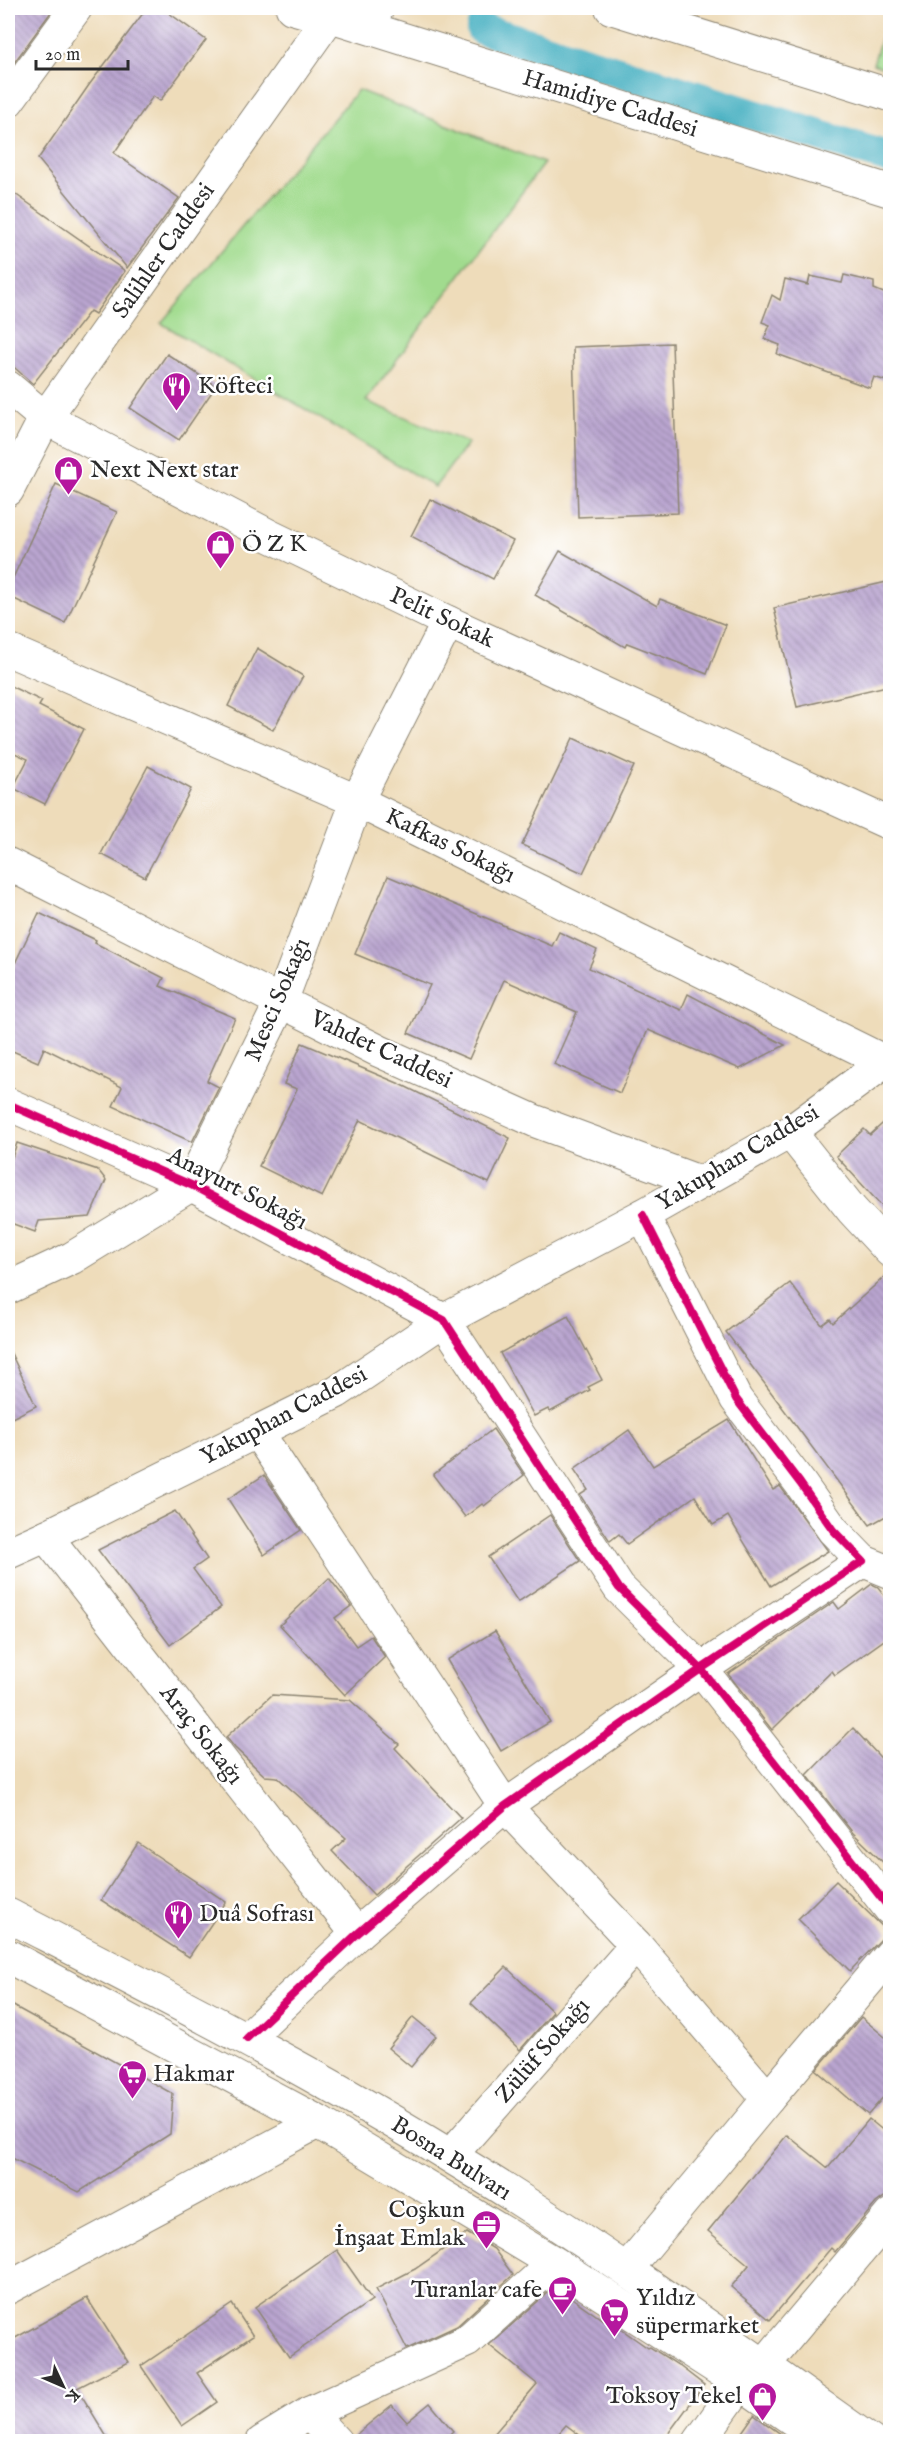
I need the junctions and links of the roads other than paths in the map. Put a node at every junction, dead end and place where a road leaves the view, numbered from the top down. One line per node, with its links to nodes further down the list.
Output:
1 (76, 8): 7 (street)
2 (292, 8): 5 (street)
3 (378, 8): 5 (street)
4 (611, 8): 6 (street)
5 (330, 16): 8 (street, Hamidiye Caddesi); 10 (street, Salihler Caddesi)
6 (891, 95)
7 (8, 101)
8 (891, 191)
9 (8, 387): 10 (street, Pelit Sokak)
10 (45, 418): 11 (street, Salihler Caddesi); 12 (street, Pelit Sokak)
11 (8, 490)
12 (448, 622): 14 (street, Mesci Sokağı); 15 (street, Pelit Sokak)
13 (8, 650): 14 (street, Kafkas Sokağı)
14 (357, 801): 17 (street, Mesci Sokağı); 18 (street, Kafkas Sokağı)
15 (891, 824)
16 (8, 864): 17 (street, Vahdet Caddesi)
17 (281, 1002): 21 (street, Vahdet Caddesi); 22 (street, Mesci Sokağı)
18 (887, 1060): 20 (street, Yakuphan Caddesi)
19 (8, 1104): 22 (street, Anayurt Sokağı)
20 (790, 1132): 21 (street, Yakuphan Caddesi); 24 (street)
21 (700, 1182): 23 (street, Yakuphan Caddesi)
22 (191, 1185): 25 (street); 26 (street, Anayurt Sokağı)
23 (643, 1215): 26 (street, Yakuphan Caddesi); 30 (street)
24 (891, 1251)
25 (8, 1288)
26 (444, 1320): 27 (street, Yakuphan Caddesi); 31 (street)
27 (258, 1433): 28 (street, Yakuphan Caddesi); 32 (street)
28 (46, 1536): 29 (street, Yakuphan Caddesi); 35 (street, Araç Sokağı)
29 (8, 1553)
30 (877, 1567): 31 (street)
31 (701, 1669): 32 (street); 33 (street)
32 (505, 1806): 35 (street); 36 (street)
33 (891, 1909)
34 (8, 1916): 39 (main road, Bosna Bulvarı)
35 (357, 1934): 39 (street)
36 (636, 1946): 40 (street); 42 (street, Zülüf Sokağı)
37 (891, 1955): 40 (street)
38 (8, 1956): 41 (main road, Bosna Bulvarı)
39 (247, 2038): 42 (main road, Bosna Bulvarı)
40 (768, 2099): 45 (street)
41 (318, 2122): 44 (main road, Bosna Bulvarı); 46 (street)
42 (450, 2156): 45 (main road, Bosna Bulvarı)
43 (891, 2215): 47 (street)
44 (554, 2263): 47 (main road, Bosna Bulvarı); 48 (street)
45 (626, 2270): 47 (main road, Bosna Bulvarı)
46 (8, 2288)
47 (752, 2374): 51 (street); 52 (main road, Bosna Bulvarı); 53 (main road, Bosna Bulvarı)
48 (309, 2413): 49 (street); 50 (street)
49 (262, 2442)
50 (336, 2442)
51 (699, 2442)
52 (826, 2442)
53 (872, 2442)

